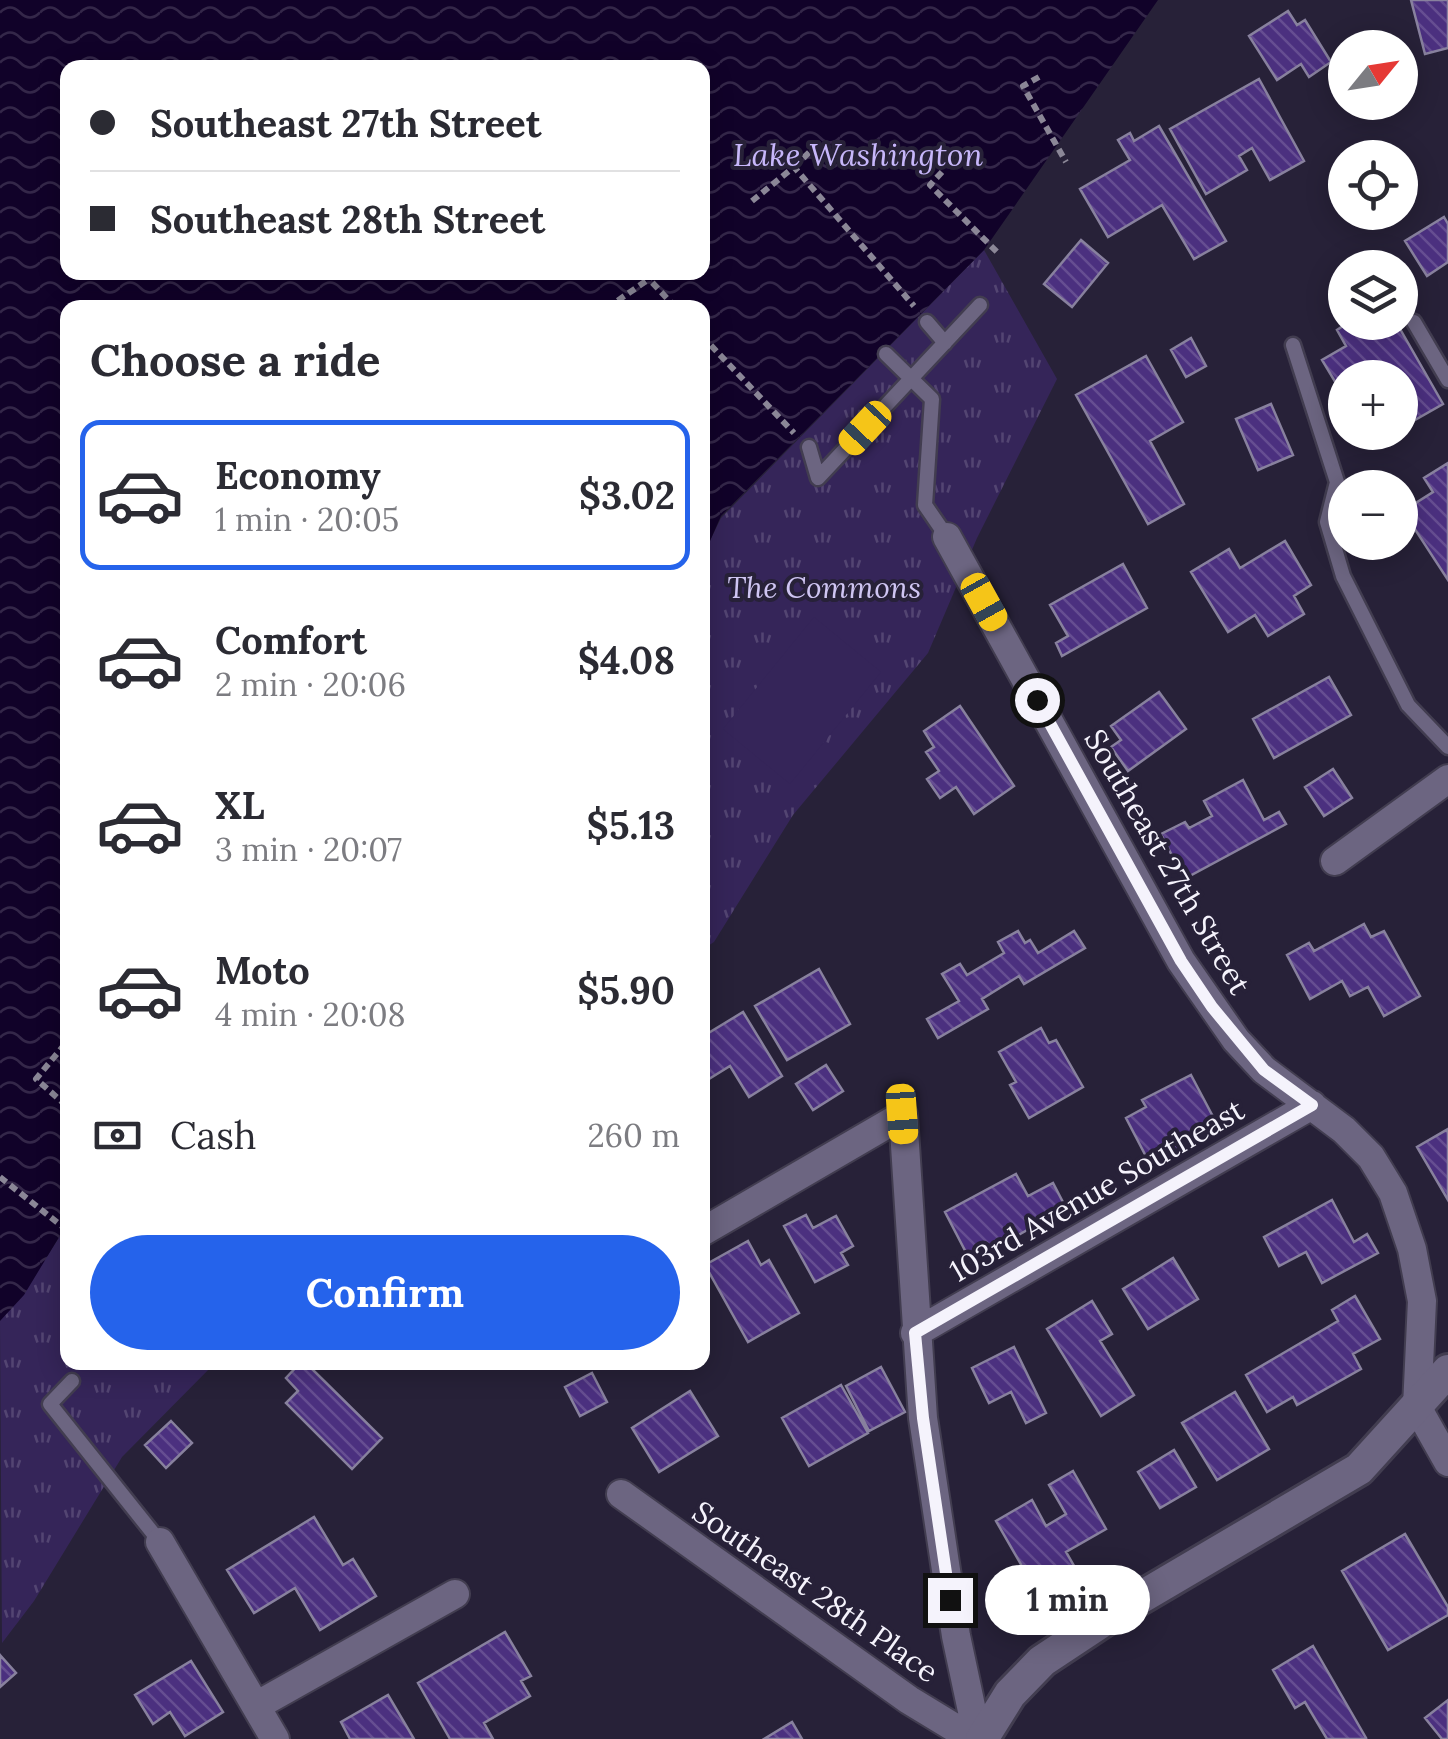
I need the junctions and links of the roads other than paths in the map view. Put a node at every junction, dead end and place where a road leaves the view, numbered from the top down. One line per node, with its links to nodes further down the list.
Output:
1 (980, 306): 4 (lane)
2 (927, 322): 4 (lane)
3 (1418, 329): 8 (lane)
4 (945, 343): 7 (lane)
5 (1292, 345): 11 (lane)
6 (886, 354): 7 (lane)
7 (912, 378): 9 (lane); 10 (lane)
8 (1448, 380)
9 (807, 447)
10 (948, 538): 14 (street, Southeast 27th Street)
11 (1448, 747)
12 (1448, 779): 13 (street)
13 (1335, 862)
14 (1312, 1105): 16 (street, 103rd Avenue Southeast); 19 (street, Southeast 27th Street)
15 (710, 1227): 16 (street)
16 (915, 1333): 26 (street)
17 (1448, 1370): 19 (street)
18 (72, 1381): 22 (lane)
19 (1417, 1407): 20 (street); 26 (street)
20 (1448, 1462)
21 (621, 1494): 26 (street, Southeast 28th Place)
22 (160, 1542): 24 (street)
23 (455, 1594): 24 (street)
24 (256, 1706): 25 (street)
25 (275, 1739)
26 (978, 1739)

